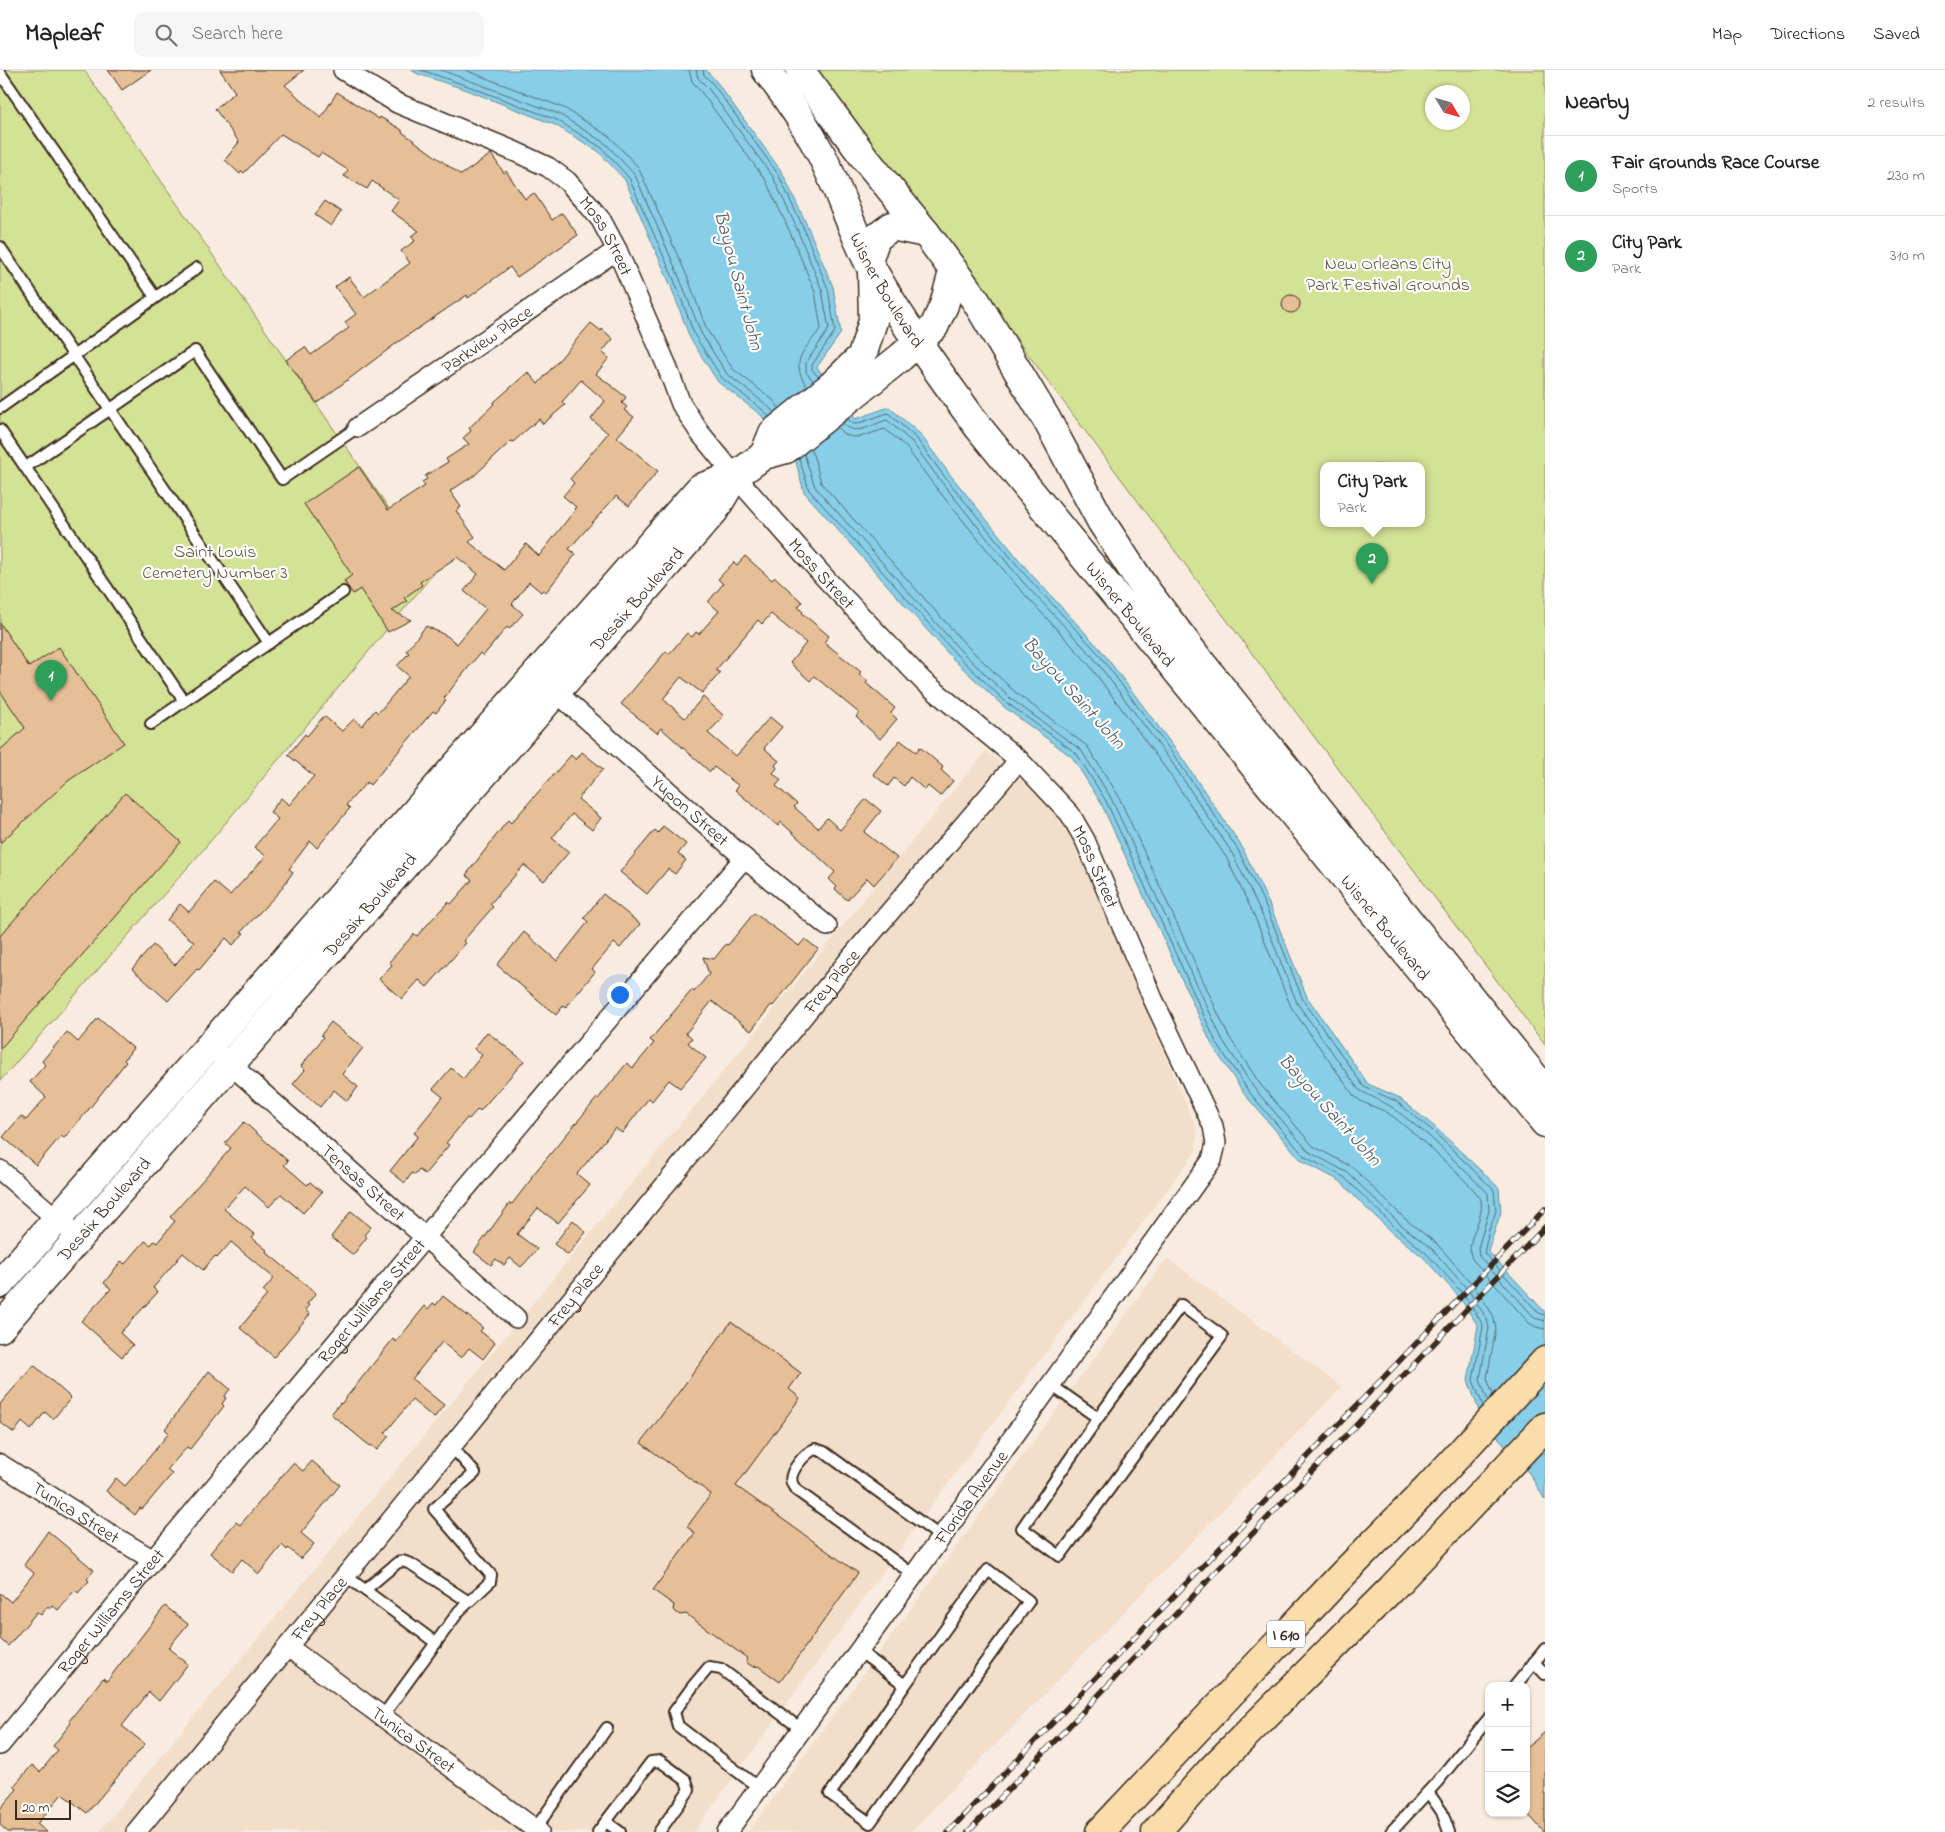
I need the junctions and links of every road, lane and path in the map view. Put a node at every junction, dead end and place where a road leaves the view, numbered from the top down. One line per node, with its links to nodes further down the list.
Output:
1 (343, 70): 7 (street, Moss Street)
2 (766, 70): 8 (street, Wisner Boulevard)
3 (800, 70): 5 (street, Wisner Boulevard)
4 (0, 73): 11 (lane)
5 (926, 233): 8 (street); 10 (street, Wisner Boulevard)
6 (0, 247): 13 (lane)
7 (617, 250): 17 (street, Parkview Place); 20 (street, Moss Street)
8 (870, 264): 12 (street, Wisner Boulevard); 14 (street, Desaix Boulevard)
9 (197, 268): 11 (lane)
10 (953, 272): 12 (street, Desaix Boulevard); 22 (street, Wisner Boulevard)
11 (155, 297): 13 (lane)
12 (918, 342): 14 (street, Desaix Boulevard); 22 (street, Wisner Boulevard)
13 (74, 355): 15 (lane); 16 (lane)
14 (837, 394): 20 (street, Desaix Boulevard)
15 (0, 408)
16 (111, 409): 17 (lane); 19 (lane); 23 (lane)
17 (358, 427)
18 (0, 430): 19 (lane)
19 (26, 467): 26 (lane)
20 (735, 476): 24 (street, Desaix Boulevard); 25 (street, Desaix Boulevard); 28 (street, Moss Street)
21 (343, 592): 23 (lane)
22 (1135, 597): 33 (street, Wisner Boulevard); 34 (street, Wisner Boulevard)
23 (270, 643): 26 (lane)
24 (536, 674): 25 (street); 31 (street, Desaix Boulevard)
25 (556, 692): 29 (street, Yupon Street); 32 (street, Desaix Boulevard)
26 (184, 701): 27 (lane)
27 (151, 724)
28 (1019, 760): 35 (street, Moss Street); 47 (street, Frey Place)
29 (744, 858): 30 (street, Yupon Street); 38 (street, Roger Williams Street)
30 (827, 926)
31 (210, 1046): 32 (street, Tensas Street); 37 (street, Desaix Boulevard)
32 (230, 1064): 38 (street, Tensas Street); 39 (street, Desaix Boulevard)
33 (1545, 1090)
34 (1545, 1123)
35 (1212, 1160): 44 (street, Florida Avenue)
36 (0, 1170): 37 (street)
37 (58, 1219): 39 (street); 40 (street, Desaix Boulevard)
38 (424, 1237): 41 (street, Tensas Street); 50 (street, Roger Williams Street)
39 (79, 1238): 42 (street, Desaix Boulevard)
40 (0, 1284)
41 (516, 1318)
42 (0, 1328)
43 (1545, 1361): 77 (highway, I 610)
44 (1051, 1385): 45 (lane); 49 (street, Florida Avenue)
45 (1098, 1418): 45 (lane)
46 (1545, 1427): 78 (highway, I 610)
47 (452, 1447): 52 (street, Frey Place); 54 (lane)
48 (0, 1464): 50 (street, Tunica Street)
49 (942, 1537): 51 (street, Florida Avenue); 51 (lane)
50 (153, 1560): 67 (street, Roger Williams Street)
51 (914, 1575): 58 (street, Florida Avenue)
52 (346, 1576): 53 (lane); 56 (street, Frey Place)
53 (365, 1590): 54 (lane); 55 (lane)
54 (469, 1602): 55 (lane)
55 (436, 1643): 63 (lane)
56 (288, 1647): 63 (street, Tunica Street); 72 (street, Frey Place)
57 (1545, 1649): 59 (lane)
58 (859, 1651): 62 (lane); 66 (street, Florida Avenue)
59 (1534, 1662): 60 (lane); 61 (lane)
60 (1545, 1674)
61 (1518, 1682)
62 (906, 1685): 62 (lane)
63 (382, 1717): 71 (street, Tunica Street)
64 (1485, 1723): 69 (lane)
65 (607, 1728): 71 (lane)
66 (801, 1729): 68 (street, Florida Avenue); 68 (lane)
67 (0, 1745)
68 (759, 1788): 76 (street, Florida Avenue)
69 (1428, 1792): 79 (lane); 80 (lane)
70 (606, 1822): 73 (lane); 74 (lane); 75 (lane)
71 (537, 1831)
72 (136, 1832)
73 (598, 1832)
74 (620, 1832)
75 (659, 1832)
76 (726, 1832)
77 (1100, 1832)
78 (1156, 1832)
79 (1391, 1832)
80 (1450, 1832)

